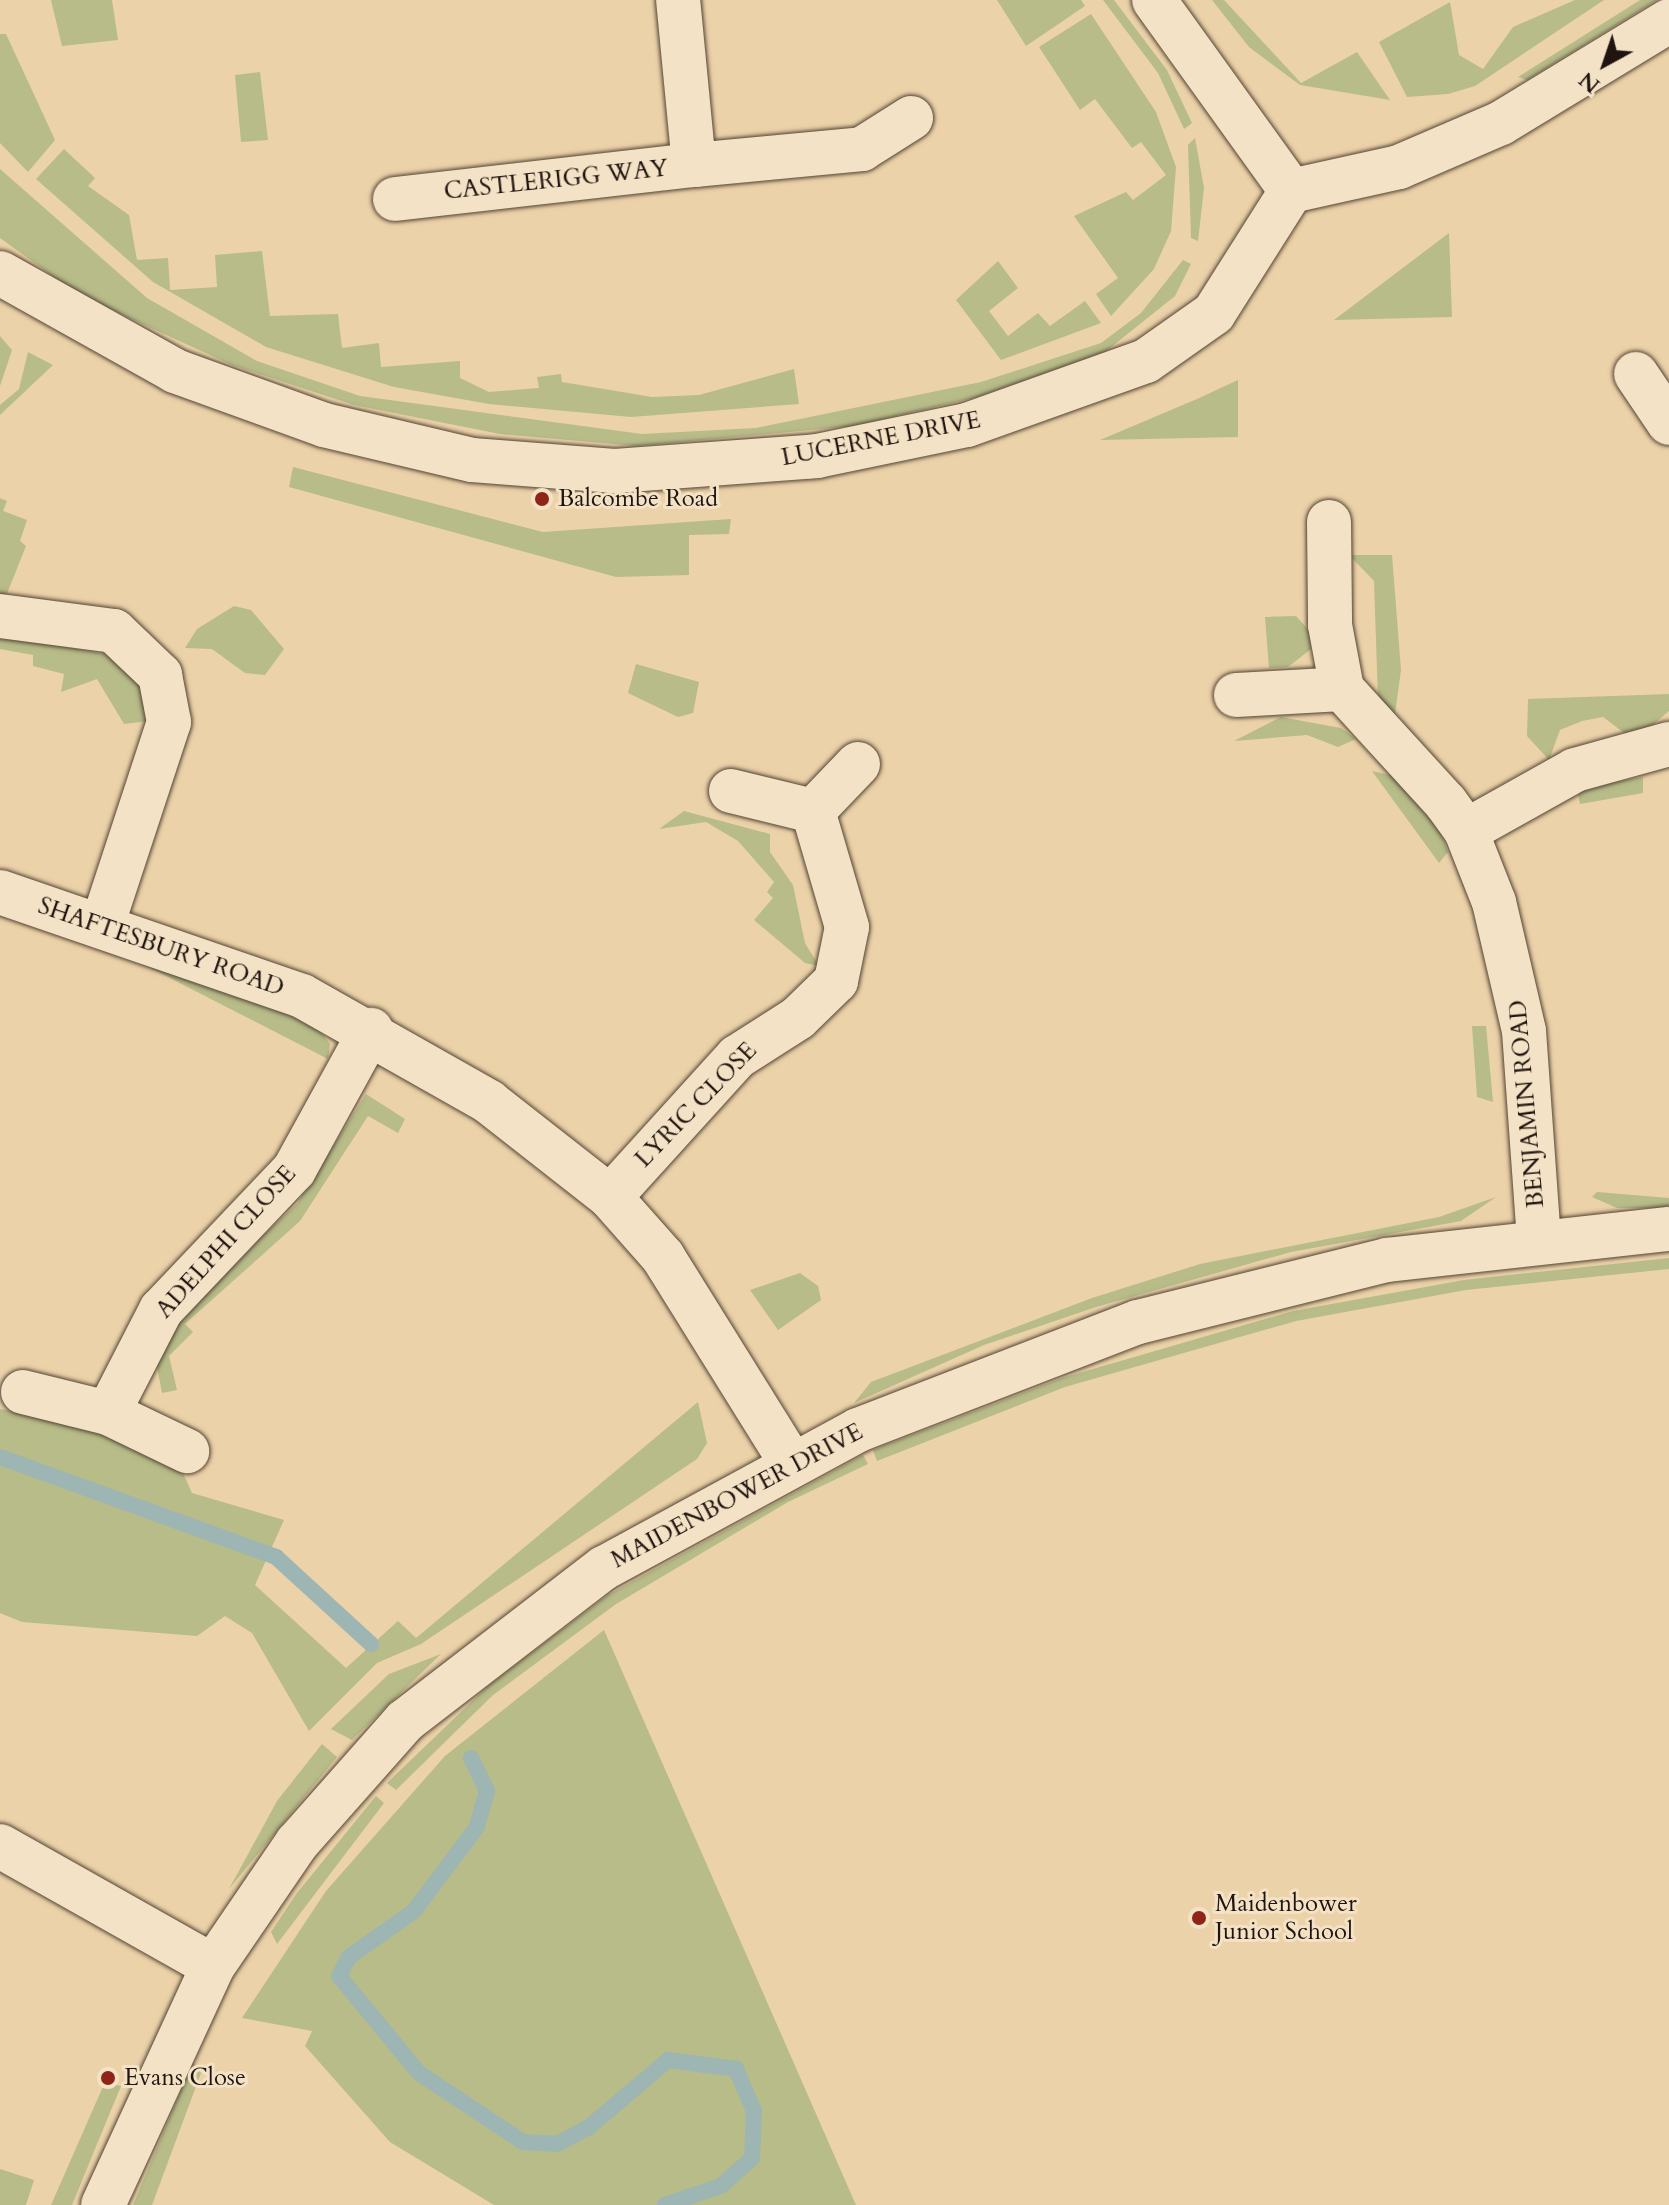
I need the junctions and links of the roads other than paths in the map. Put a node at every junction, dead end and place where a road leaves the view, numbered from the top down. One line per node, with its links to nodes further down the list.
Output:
1 (678, 0): 5 (street, CASTLERIGG WAY)
2 (1154, 0): 6 (street)
3 (1669, 21): 6 (street)
4 (911, 118): 5 (street)
5 (694, 165): 7 (street, CASTLERIGG WAY)
6 (1291, 191): 8 (street, LUCERNE DRIVE)
7 (395, 199)
8 (0, 273)
9 (1636, 374): 10 (street)
10 (1669, 423)
11 (1329, 522): 13 (street)
12 (0, 616): 21 (street)
13 (1342, 689): 14 (street); 19 (street, BENJAMIN ROAD)
14 (1236, 695)
15 (1669, 744): 19 (street)
16 (858, 764): 18 (street)
17 (731, 791): 18 (street)
18 (813, 811): 23 (street, LYRIC CLOSE)
19 (1466, 831): 25 (street, BENJAMIN ROAD)
20 (0, 892): 21 (street, SHAFTESBURY ROAD)
21 (102, 926): 22 (street, SHAFTESBURY ROAD)
22 (371, 1030): 23 (street, SHAFTESBURY ROAD); 27 (street, ADELPHI CLOSE)
23 (610, 1197): 29 (street, SHAFTESBURY ROAD)
24 (1669, 1229): 25 (street, MAIDENBOWER DRIVE)
25 (1539, 1238): 29 (street, MAIDENBOWER DRIVE)
26 (23, 1392): 27 (street)
27 (108, 1413): 28 (street)
28 (187, 1451)
29 (791, 1463): 31 (street, MAIDENBOWER DRIVE)
30 (0, 1846): 31 (street)
31 (213, 1966): 32 (street, MAIDENBOWER DRIVE)
32 (103, 2205)

